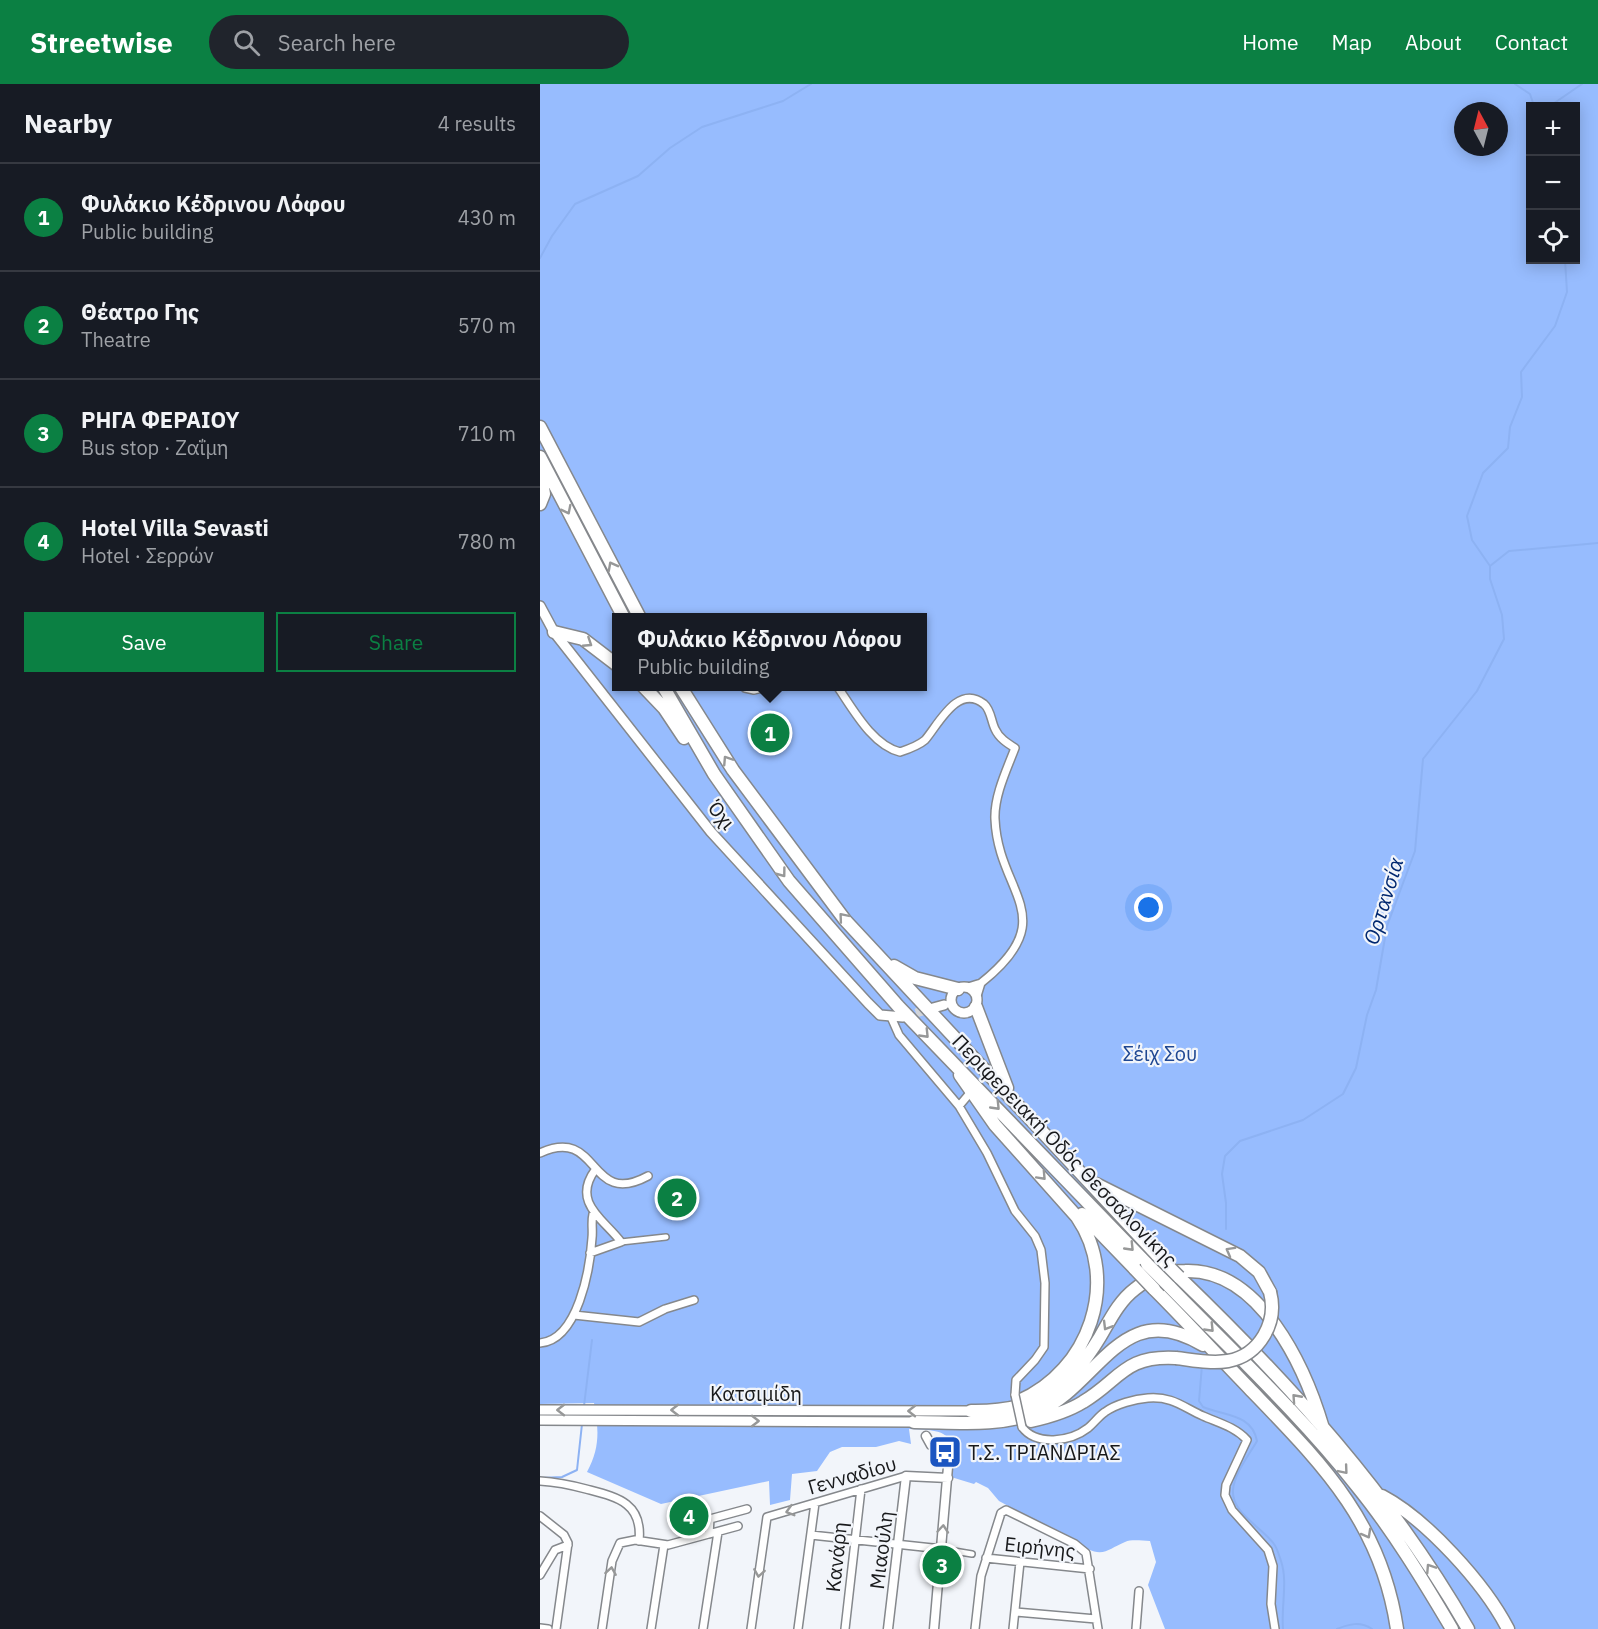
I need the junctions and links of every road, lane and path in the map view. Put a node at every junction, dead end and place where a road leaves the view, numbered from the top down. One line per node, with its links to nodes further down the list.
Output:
1 (540, 427): 7 (highway, one-way to 1)
2 (540, 458): 6 (highway, one-way to 6)
3 (540, 469): 4 (highway)
4 (540, 504)
5 (540, 606): 8 (main road, Όχι)
6 (621, 613)
7 (637, 613)
8 (554, 632): 9 (highway, one-way to 9); 22 (main road, Όχι)
9 (612, 661)
10 (647, 691): 14 (highway)
11 (665, 691): 14 (highway, Περιφερειακή Οδός Θεσσαλονίκης)
12 (683, 691): 15 (highway, Περιφερειακή Οδός Θεσσαλονίκης, one-way to 12)
13 (840, 691): 16 (street)
14 (748, 825): 24 (highway, Περιφερειακή Οδός Θεσσαλονίκης, one-way to 24)
15 (883, 959): 17 (highway); 26 (highway, Περιφερειακή Οδός Θεσσαλονίκης)
16 (981, 983): 17 (street); 18 (street)
17 (959, 991): 18 (main road); 19 (main road); 21 (main road)
18 (976, 1001): 21 (main road); 26 (highway)
19 (944, 1005): 20 (main road); 21 (main road)
20 (933, 1008)
21 (955, 1009)
22 (891, 1017): 23 (main road); 27 (street)
23 (903, 1017)
24 (954, 1065): 25 (highway); 66 (highway, Περιφερειακή Οδός Θεσσαλονίκης, one-way to 66, bridge)
25 (970, 1093): 27 (street); 32 (highway, one-way to 32)
26 (1011, 1098): 31 (highway, Περιφερειακή Οδός Θεσσαλονίκης)
27 (959, 1106): 91 (street, bridge)
28 (540, 1153): 29 (street)
29 (595, 1170): 30 (street); 33 (street)
30 (648, 1176)
31 (1085, 1179): 45 (highway, one-way to 31, bridge); 46 (highway, Περιφερειακή Οδός Θεσσαλονίκης, one-way to 31, bridge)
32 (1060, 1196): 40 (highway, bridge); 42 (highway)
33 (593, 1215): 35 (street); 36 (street)
34 (666, 1237): 35 (street)
35 (621, 1242): 36 (street)
36 (590, 1252): 38 (street)
37 (694, 1300): 38 (street)
38 (574, 1315): 39 (street)
39 (540, 1343)
40 (1214, 1352): 45 (highway); 51 (highway)
41 (540, 1410): 42 (main road, Κατσιμίδη, one-way to 41)
42 (971, 1411): 46 (highway, one-way to 42)
43 (540, 1420): 44 (main road, Κατσιμίδη, one-way to 44)
44 (914, 1422): 45 (highway)
45 (979, 1422)
46 (1323, 1428): 53 (highway, Περιφερειακή Οδός Θεσσαλονίκης)
47 (926, 1437): 49 (street)
48 (906, 1476): 49 (street, Γενναδίου); 52 (street, Γενναδίου); 65 (street, Μιαούλη)
49 (948, 1478): 67 (street, one-way to 49)
50 (540, 1481): 62 (street)
51 (1337, 1484): 66 (highway); 92 (highway, one-way to 92)
52 (861, 1489): 54 (street, Γενναδίου); 61 (street, Κανάρη)
53 (1378, 1494): 94 (highway, Περιφερειακή Οδός Θεσσαλονίκης, one-way to 53); 95 (highway)
54 (815, 1503): 60 (street); 82 (street, Γενναδίου, one-way to 82)
55 (747, 1509): 59 (street)
56 (540, 1516): 63 (street)
57 (738, 1527): 58 (street)
58 (718, 1532): 59 (street); 81 (street)
59 (709, 1534): 64 (street)
60 (811, 1534): 61 (street); 83 (street)
61 (855, 1540): 65 (street); 84 (street, Κανάρη)
62 (639, 1541): 64 (street); 79 (street, one-way to 62)
63 (568, 1543): 72 (street); 78 (street)
64 (664, 1545): 80 (street)
65 (898, 1545): 67 (street); 85 (street, Μιαούλη)
66 (1398, 1545): 93 (highway, Περιφερειακή Οδός Θεσσαλονίκης)
67 (942, 1549): 68 (street); 86 (street)
68 (972, 1554)
69 (986, 1558): 70 (street, Ειρήνης); 71 (street); 87 (street)
70 (1020, 1562): 71 (street, Ειρήνης); 74 (street)
71 (1090, 1569): 75 (street)
72 (540, 1575)
73 (1139, 1591): 90 (street)
74 (1015, 1612): 75 (street); 88 (street)
75 (1096, 1618): 89 (street)
76 (540, 1628): 77 (street)
77 (548, 1629)
78 (556, 1629)
79 (602, 1629)
80 (651, 1629)
81 (703, 1629)
82 (751, 1629)
83 (798, 1629)
84 (845, 1629)
85 (888, 1629)
86 (933, 1629)
87 (975, 1629)
88 (1013, 1629)
89 (1098, 1629)
90 (1136, 1629)
91 (1275, 1629)
92 (1397, 1629)
93 (1452, 1629)
94 (1468, 1629)
95 (1508, 1629)

